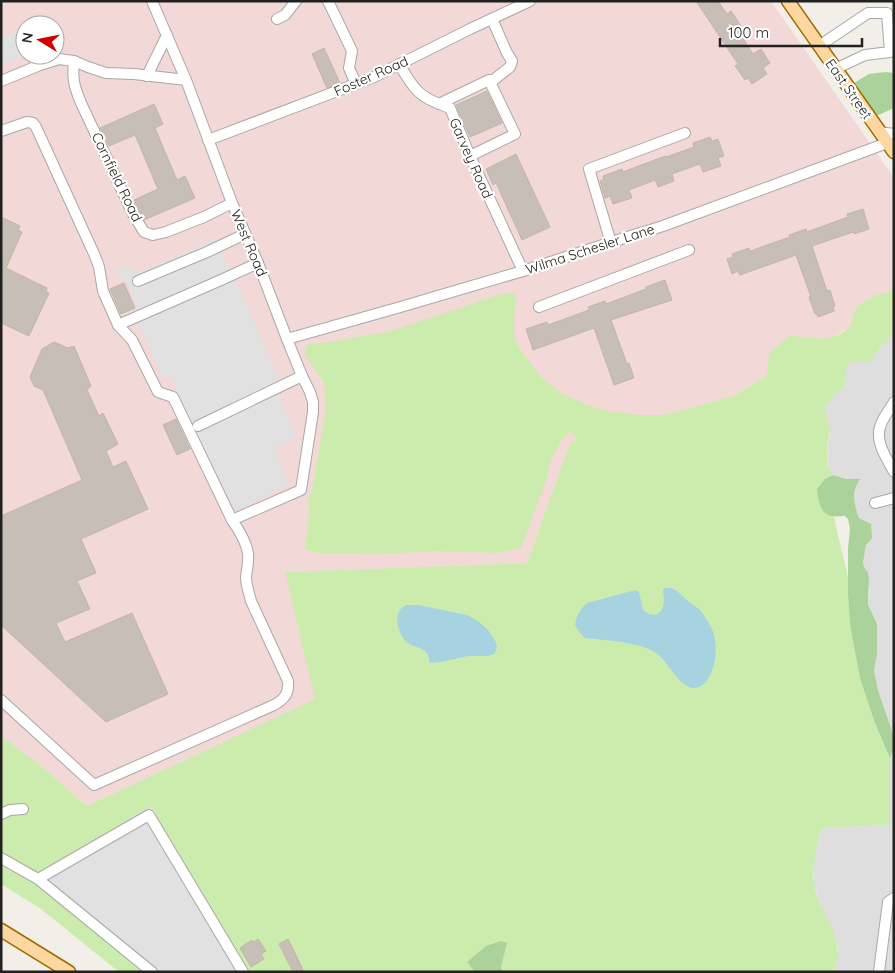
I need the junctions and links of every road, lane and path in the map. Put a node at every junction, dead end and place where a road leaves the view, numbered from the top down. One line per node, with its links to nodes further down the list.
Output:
1 (152, 1): 8 (street, West Road)
2 (296, 1): 6 (street)
3 (328, 1): 18 (street)
4 (530, 1): 7 (street, Foster Road)
5 (788, 1): 9 (main road, East Street)
6 (277, 19)
7 (492, 19): 12 (street, Foster Road); 17 (street)
8 (167, 35): 14 (street); 15 (street, West Road)
9 (819, 46): 10 (street); 13 (main road, East Street)
10 (892, 53): 13 (street)
11 (74, 61): 14 (street); 16 (street); 25 (street, Cornfield Road)
12 (399, 64): 18 (street, Foster Road); 19 (street, Garvey Road)
13 (836, 69): 23 (main road, East Street)
14 (147, 76): 15 (street)
15 (186, 80): 22 (street, West Road)
16 (1, 81)
17 (491, 82): 19 (street); 24 (street)
18 (356, 84): 22 (street, Foster Road)
19 (439, 104): 24 (street, Garvey Road)
20 (1, 131): 33 (street)
21 (685, 133): 27 (street)
22 (208, 140): 25 (street, West Road)
23 (891, 143): 27 (street, Wilma Schesler Lane)
24 (470, 156): 30 (street, Garvey Road)
25 (232, 203): 26 (street, West Road)
26 (245, 234): 29 (street, West Road); 31 (street)
27 (612, 242): 30 (street, Wilma Schesler Lane)
28 (689, 250): 32 (street)
29 (258, 263): 33 (street); 34 (street, West Road)
30 (523, 271): 34 (street, Wilma Schesler Lane)
31 (138, 282)
32 (539, 307)
33 (118, 325): 41 (street)
34 (287, 339): 35 (street, West Road)
35 (302, 376): 37 (street); 41 (street, West Road)
36 (894, 402): 38 (street)
37 (198, 426)
38 (894, 472)
39 (894, 498): 40 (street)
40 (875, 503)
41 (232, 520): 42 (street)
42 (1, 700)
43 (23, 809): 44 (street)
44 (1, 814)
45 (1, 858): 46 (street)
46 (38, 879): 50 (street); 51 (street)
47 (894, 898): 52 (street)
48 (1, 930): 49 (main road)
49 (69, 972)
50 (152, 972)
51 (243, 972)
52 (879, 972)

